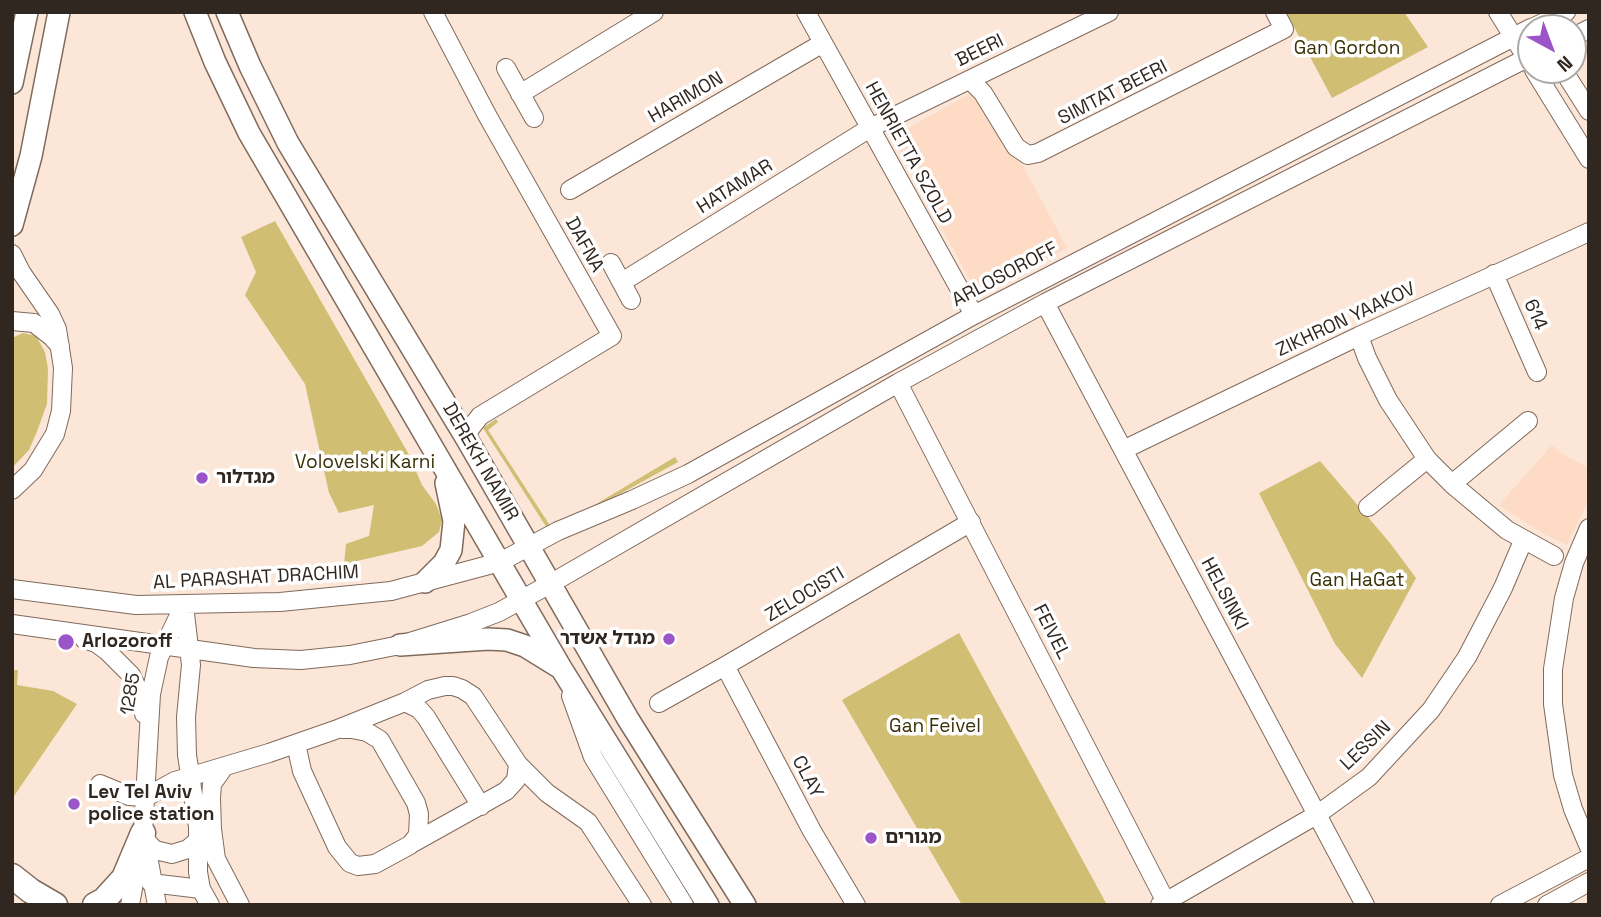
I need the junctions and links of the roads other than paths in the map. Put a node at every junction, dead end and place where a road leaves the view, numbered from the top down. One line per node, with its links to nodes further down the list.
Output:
1 (27, 12): 18 (main road)
2 (195, 12): 45 (main road, DEREKH NAMIR)
3 (227, 12): 42 (main road, DEREKH NAMIR)
4 (433, 12): 42 (street, DAFNA)
5 (654, 12): 21 (street)
6 (1109, 12): 17 (street, BEERI)
7 (1275, 12): 17 (street, SIMTAT BEERI)
8 (1498, 12): 12 (street)
9 (809, 13): 14 (street, HENRIETTA SZOLD)
10 (59, 19): 27 (main road)
11 (1517, 34): 12 (street, ARLOSOROFF)
12 (1514, 36): 13 (street); 35 (street, ARLOSOROFF)
13 (1517, 41)
14 (823, 43): 24 (street, HENRIETTA SZOLD); 26 (street, HARIMON)
15 (506, 68): 21 (street)
16 (1517, 69): 34 (street)
17 (970, 80): 24 (street, BEERI)
18 (12, 83)
19 (1544, 84): 25 (street)
20 (1572, 84): 22 (street)
21 (520, 94): 23 (street)
22 (1589, 111)
23 (534, 118)
24 (870, 128): 32 (street, HATAMAR); 35 (street, HENRIETTA SZOLD)
25 (1589, 159)
26 (569, 190)
27 (12, 225)
28 (1589, 232): 31 (street, ZIKHRON YAAKOV)
29 (12, 254): 38 (street)
30 (611, 263): 32 (street)
31 (1494, 274): 37 (street, ZIKHRON YAAKOV); 39 (street, 614)
32 (622, 282): 33 (street)
33 (631, 300)
34 (1045, 303): 40 (street); 43 (street, HELSINKI)
35 (974, 315): 52 (street, ARLOSOROFF)
36 (12, 321): 38 (street)
37 (1359, 335): 43 (street, ZIKHRON YAAKOV); 44 (street)
38 (60, 346): 47 (street)
39 (1537, 372)
40 (898, 383): 49 (street, FEIVEL); 57 (street)
41 (1528, 421): 46 (street)
42 (468, 441): 52 (main road, DEREKH NAMIR)
43 (1124, 450): 79 (street, HELSINKI)
44 (1427, 459): 46 (street); 48 (street)
45 (442, 464): 54 (main road, DEREKH NAMIR); 56 (main road)
46 (1452, 484): 51 (street)
47 (12, 490)
48 (1368, 507)
49 (971, 522): 66 (street, ZELOCISTI); 91 (street, FEIVEL)
50 (1589, 528): 55 (street)
51 (1523, 541): 53 (street); 79 (street, LESSIN)
52 (529, 546): 54 (street, ARLOSOROFF); 57 (main road, DEREKH NAMIR)
53 (1554, 556)
54 (500, 562): 56 (street, AL PARASHAT DRACHIM); 59 (main road, DEREKH NAMIR)
55 (1581, 566): 83 (street)
56 (425, 582): 60 (street, AL PARASHAT DRACHIM)
57 (550, 584): 59 (street); 100 (main road, DEREKH NAMIR)
58 (12, 590): 60 (street, AL PARASHAT DRACHIM)
59 (522, 600): 63 (street); 67 (main road, DEREKH NAMIR)
60 (184, 605): 64 (street, 1285); 65 (street)
61 (12, 624): 62 (street)
62 (56, 630): 64 (street); 71 (street)
63 (400, 645): 65 (street); 67 (main road)
64 (165, 646): 65 (street); 71 (street, 1285)
65 (189, 649): 75 (street)
66 (726, 666): 69 (street, ZELOCISTI); 101 (street, CLAY)
67 (561, 668): 98 (street); 99 (main road, DEREKH NAMIR)
68 (405, 702): 70 (street); 73 (street); 78 (street)
69 (659, 703)
70 (335, 730): 72 (street); 82 (street)
71 (147, 731): 77 (street, 1285)
72 (296, 744): 74 (street); 82 (street)
73 (518, 764): 78 (street); 97 (street)
74 (224, 767): 75 (street); 81 (street)
75 (190, 776): 77 (street); 81 (street)
76 (100, 784): 77 (street)
77 (146, 797): 80 (street, 1285)
78 (481, 806): 82 (street)
79 (1318, 814): 91 (street, LESSIN); 102 (street, HELSINKI)
80 (143, 833): 81 (street); 85 (street); 90 (street, 1285); 93 (highway)
81 (205, 835): 89 (street); 96 (street)
82 (410, 845)
83 (1589, 847)
84 (1589, 858): 103 (street)
85 (150, 864): 88 (street); 90 (street)
86 (12, 876): 92 (highway)
87 (1589, 882): 104 (street)
88 (151, 883): 89 (street); 94 (street)
89 (201, 889): 95 (street)
90 (132, 903)
91 (1163, 903)
92 (55, 905)
93 (95, 905)
94 (157, 905)
95 (210, 905)
96 (240, 905)
97 (642, 905)
98 (684, 905)
99 (708, 905)
100 (745, 905)
101 (856, 905)
102 (1365, 905)
103 (1500, 905)
104 (1547, 905)

